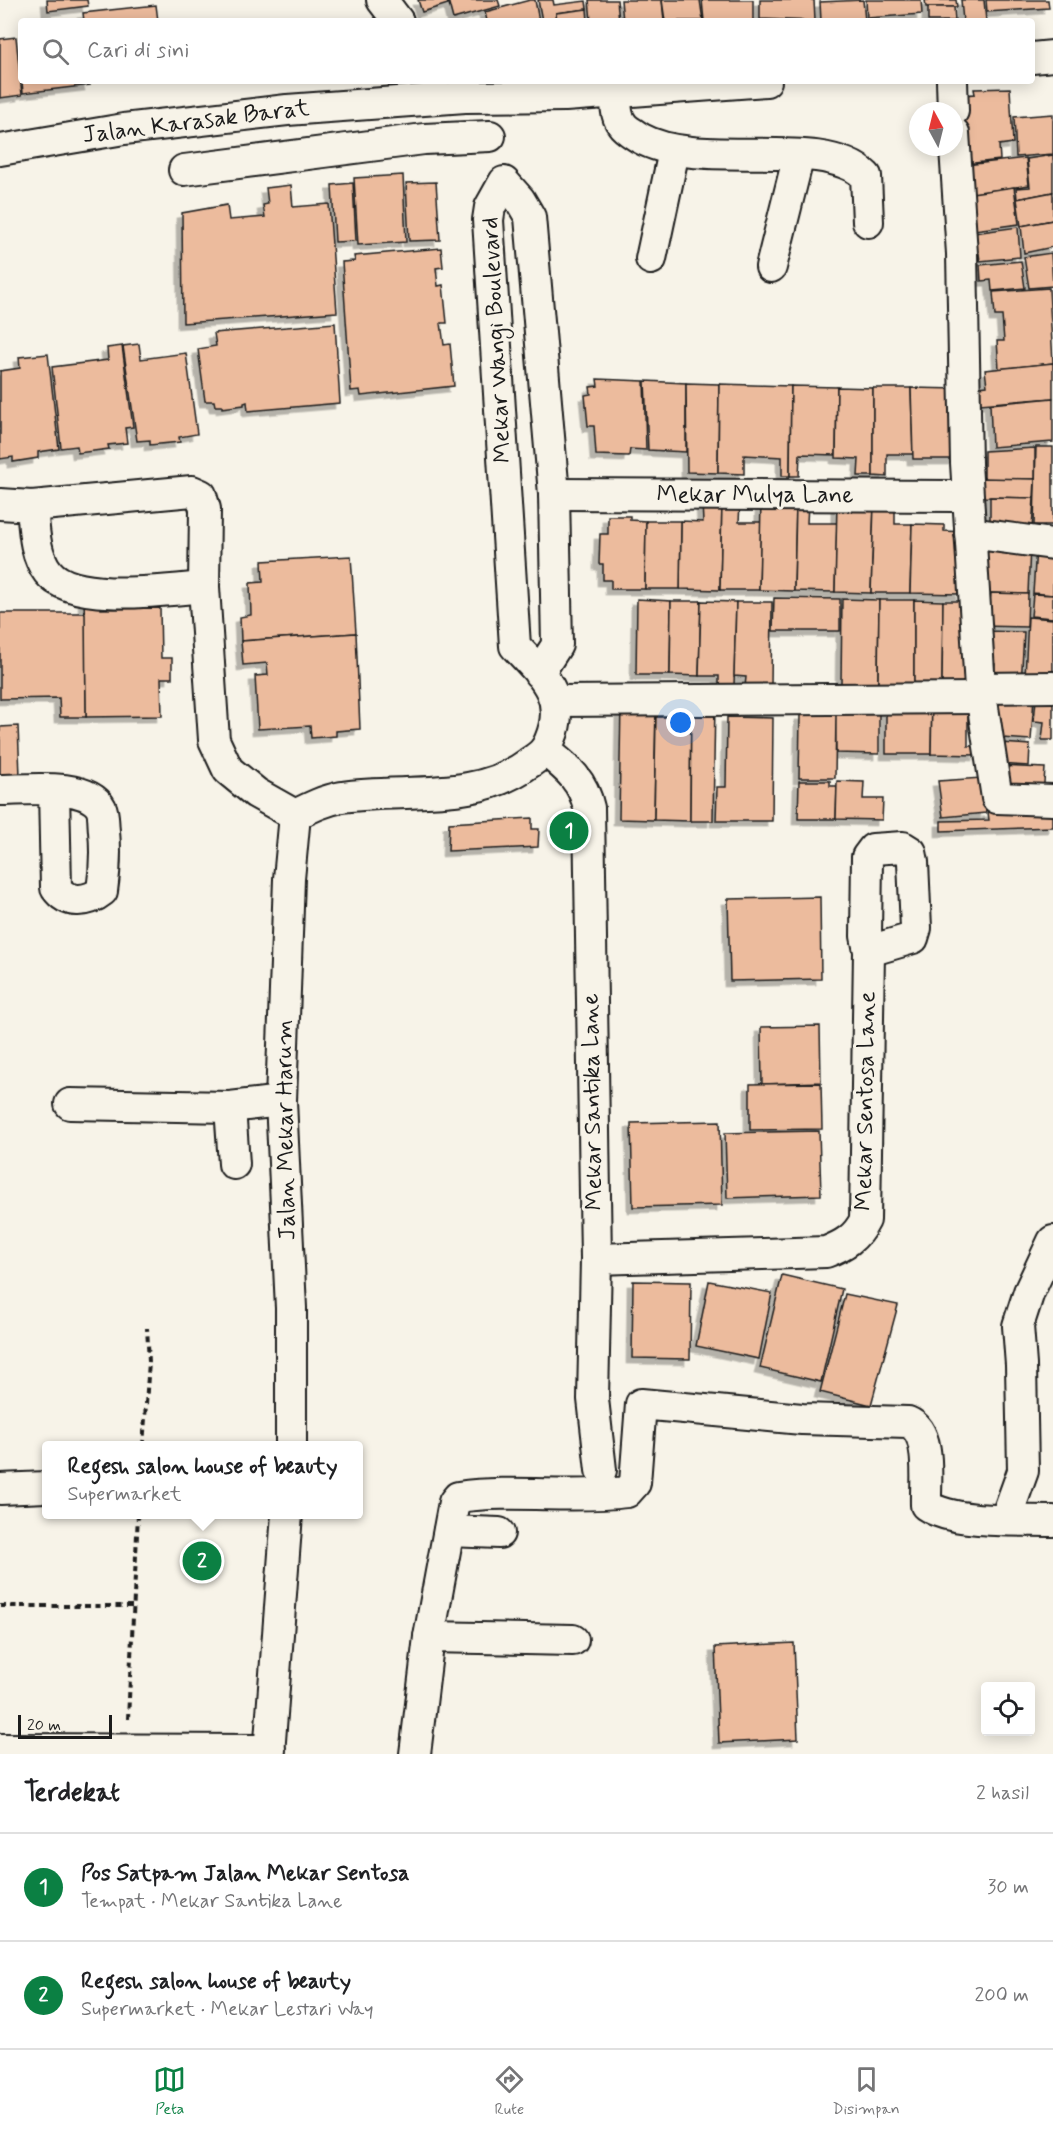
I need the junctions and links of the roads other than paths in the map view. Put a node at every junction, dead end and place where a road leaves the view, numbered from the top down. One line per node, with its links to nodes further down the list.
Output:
1 (382, 0): 2 (street)
2 (396, 18)
3 (1053, 56): 4 (street)
4 (1035, 58)
5 (729, 84): 8 (street, Jalan Karasak Barat)
6 (952, 84): 9 (street)
7 (457, 89): 8 (street, Jalan Karasak Barat); 10 (street); 11 (street, Jalan Karasak Barat)
8 (617, 93): 12 (street)
9 (953, 102)
10 (490, 136): 15 (street); 16 (street)
11 (0, 150)
12 (674, 152): 13 (street); 20 (street)
13 (799, 155): 17 (street); 21 (street)
14 (955, 156): 26 (street)
15 (184, 170)
16 (504, 182): 18 (street, Mekar Wangi Boulevard); 19 (street, Mekar Wangi Boulevard)
17 (868, 222)
18 (491, 253): 19 (street); 29 (street, Mekar Wangi Boulevard)
19 (532, 253): 22 (street, Mekar Wangi Boulevard)
20 (651, 259)
21 (771, 267)
22 (554, 494): 23 (street, Mekar Mulya Lane); 29 (street, Mekar Wangi Boulevard)
23 (955, 496)
24 (0, 504): 25 (street)
25 (32, 506): 28 (street); 28 (street)
26 (970, 533): 27 (street); 31 (street)
27 (1053, 544)
28 (204, 587): 37 (street)
29 (539, 673): 32 (street, Mekar Wangi Boulevard)
30 (1053, 687): 31 (street)
31 (980, 693): 32 (street); 36 (street)
32 (556, 701): 33 (street)
33 (546, 751): 37 (street); 44 (street, Mekar Santika Lane)
34 (0, 790): 35 (street)
35 (54, 790)
36 (1053, 800)
37 (295, 815): 39 (street, Jalan Mekar Harum)
38 (869, 951): 44 (street, Mekar Sentosa Lane)
39 (281, 1101): 41 (street); 45 (street, Jalan Mekar Harum)
40 (70, 1104): 41 (street)
41 (230, 1107): 42 (street)
42 (234, 1164)
43 (1053, 1241): 50 (street)
44 (596, 1259): 46 (street, Mekar Santika Lane)
45 (291, 1441)
46 (601, 1470)
47 (42, 1487): 48 (street)
48 (0, 1489)
49 (287, 1519): 56 (street)
50 (1026, 1519): 51 (street)
51 (449, 1531): 52 (street); 53 (street)
52 (499, 1533)
53 (429, 1637): 54 (street); 57 (street)
54 (573, 1640)
55 (0, 1749): 56 (street)
56 (269, 1752)
57 (422, 1753)

